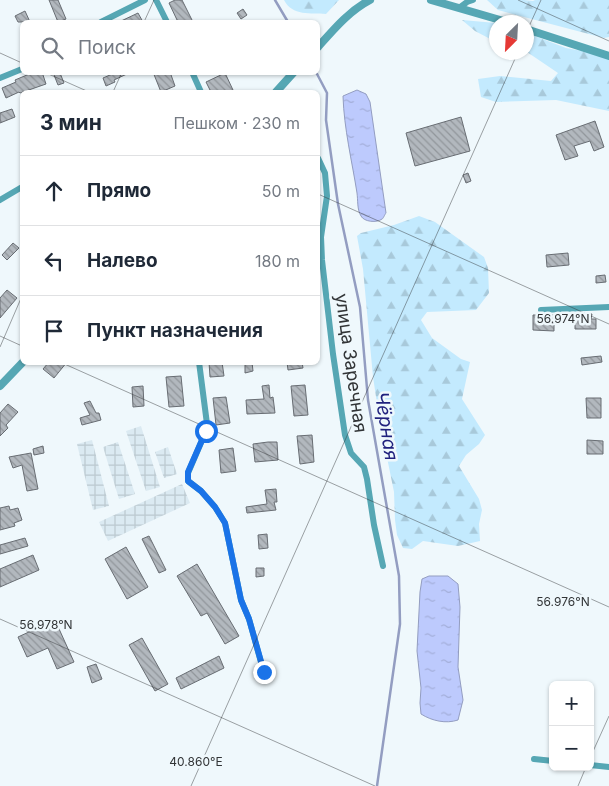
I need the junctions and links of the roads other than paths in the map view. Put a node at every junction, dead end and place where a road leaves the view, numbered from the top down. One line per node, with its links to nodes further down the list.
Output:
1 (145, 0): 8 (street)
2 (156, 0): 9 (street)
3 (370, 0): 11 (street)
4 (431, 0): 6 (street)
5 (472, 0): 6 (street)
6 (459, 8): 7 (street)
7 (489, 17)
8 (105, 20)
9 (166, 20)
10 (534, 32): 12 (street)
11 (320, 45)
12 (609, 56)
13 (20, 70): 16 (street)
14 (194, 75): 17 (street)
15 (291, 75): 18 (street)
16 (0, 78)
17 (201, 90)
18 (278, 90)
19 (320, 162): 27 (street, улица Заречная)
20 (20, 188): 21 (street)
21 (0, 200)
22 (609, 307): 23 (street)
23 (541, 310)
24 (20, 365): 26 (street)
25 (200, 365): 28 (street)
26 (0, 386)
27 (383, 566)
28 (264, 672)
29 (534, 759): 30 (street)
30 (549, 761)
31 (594, 766): 32 (street)
32 (609, 768)

